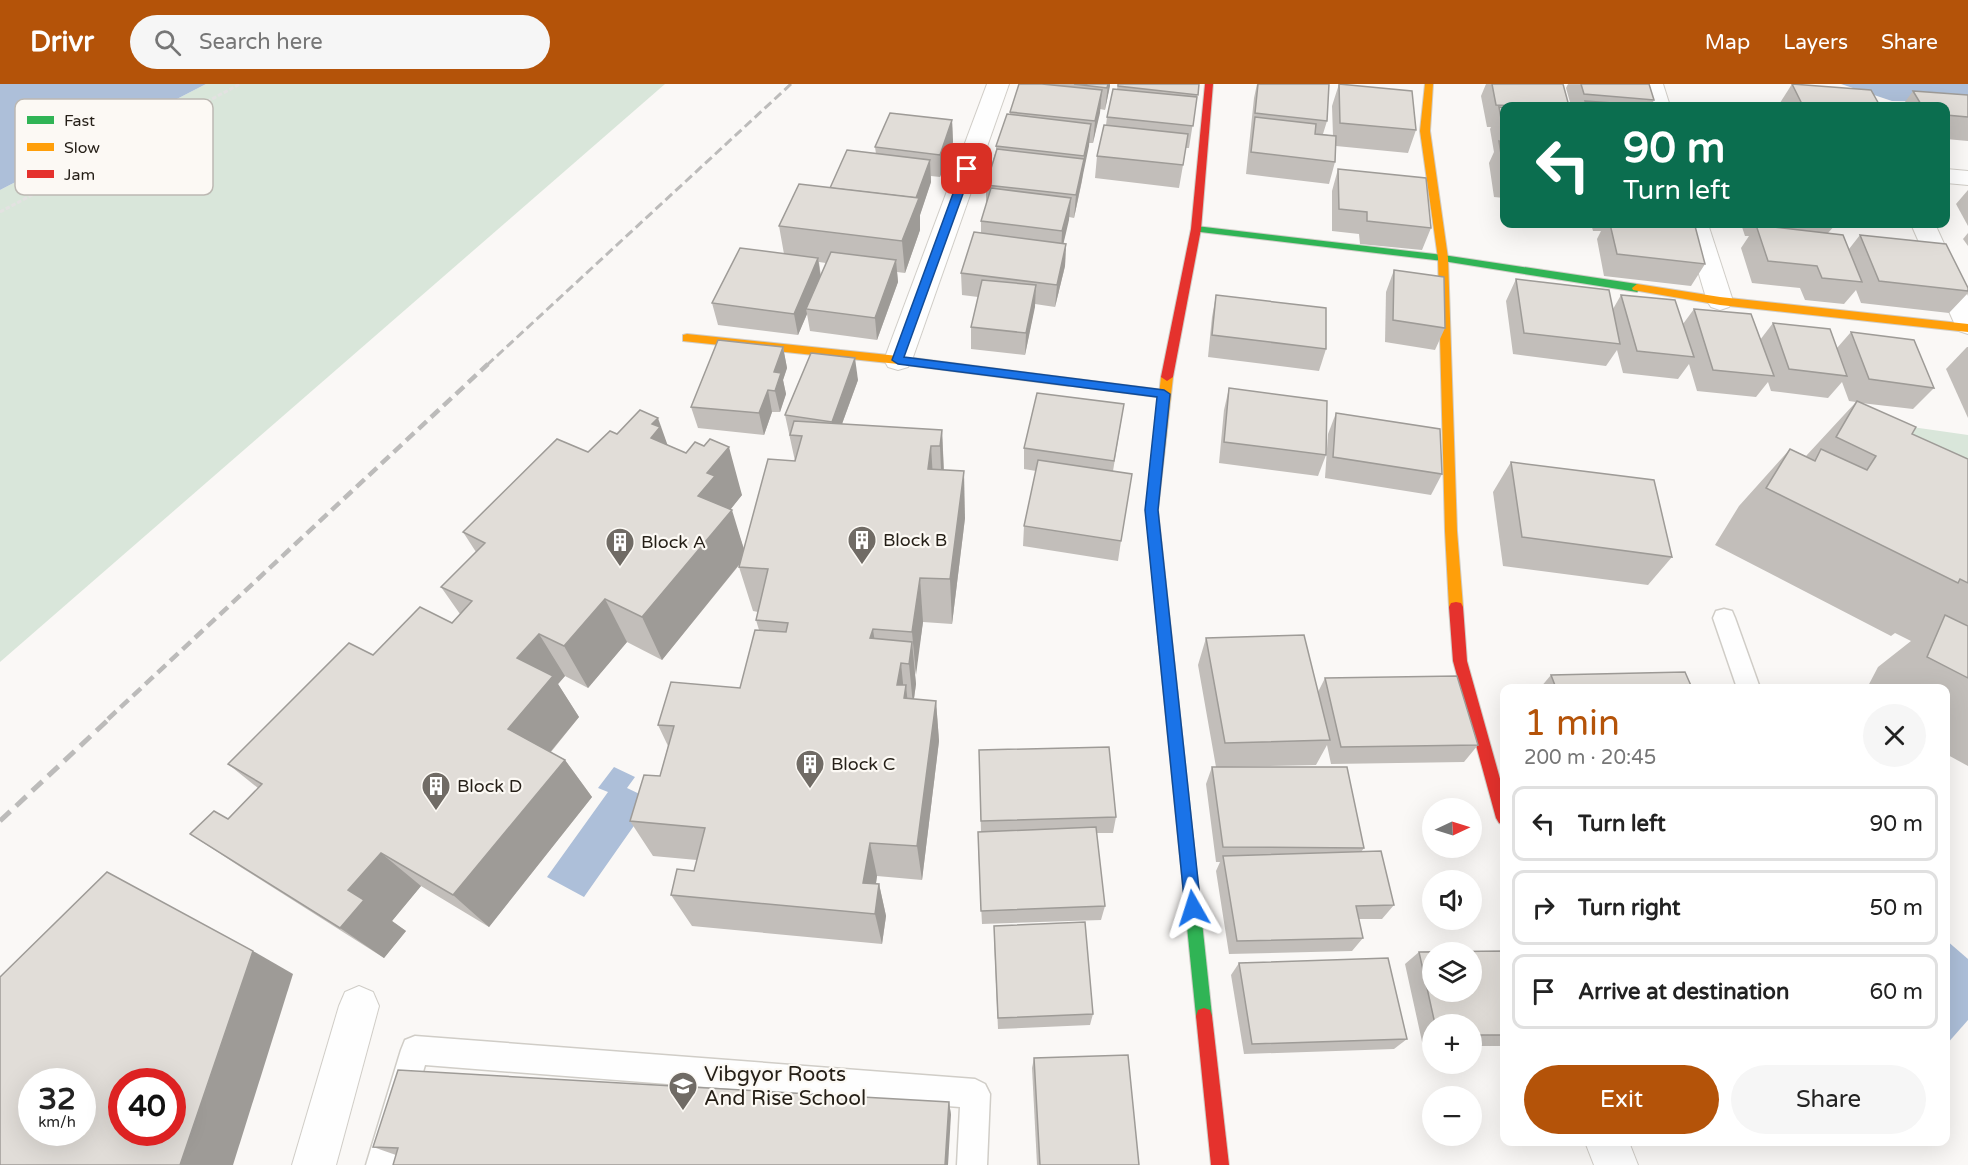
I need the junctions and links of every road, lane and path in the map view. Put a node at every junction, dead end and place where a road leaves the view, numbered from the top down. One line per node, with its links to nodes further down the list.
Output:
1 (240, 84): 6 (path)
2 (998, 84): 19 (street)
3 (1209, 84): 14 (street)
4 (1429, 84): 15 (street)
5 (1652, 84): 7 (street)
6 (212, 99)
7 (1658, 102)
8 (1950, 176): 9 (street)
9 (1968, 178)
10 (32, 195): 11 (path)
11 (0, 212)
12 (1697, 228): 16 (street)
13 (1925, 228): 17 (street)
14 (1196, 229): 15 (street); 20 (street)
15 (1443, 258): 16 (street); 23 (street)
16 (1720, 301): 17 (street)
17 (1968, 326)
18 (687, 338): 19 (street)
19 (898, 360): 20 (street)
20 (1164, 394): 29 (street)
21 (1724, 618): 22 (lane)
22 (1748, 684)
23 (1500, 804)
24 (359, 1006): 26 (street)
25 (1609, 1146): 30 (street)
26 (314, 1165)
27 (381, 1165): 28 (lane)
28 (972, 1165)
29 (1220, 1165)
30 (1616, 1165)

